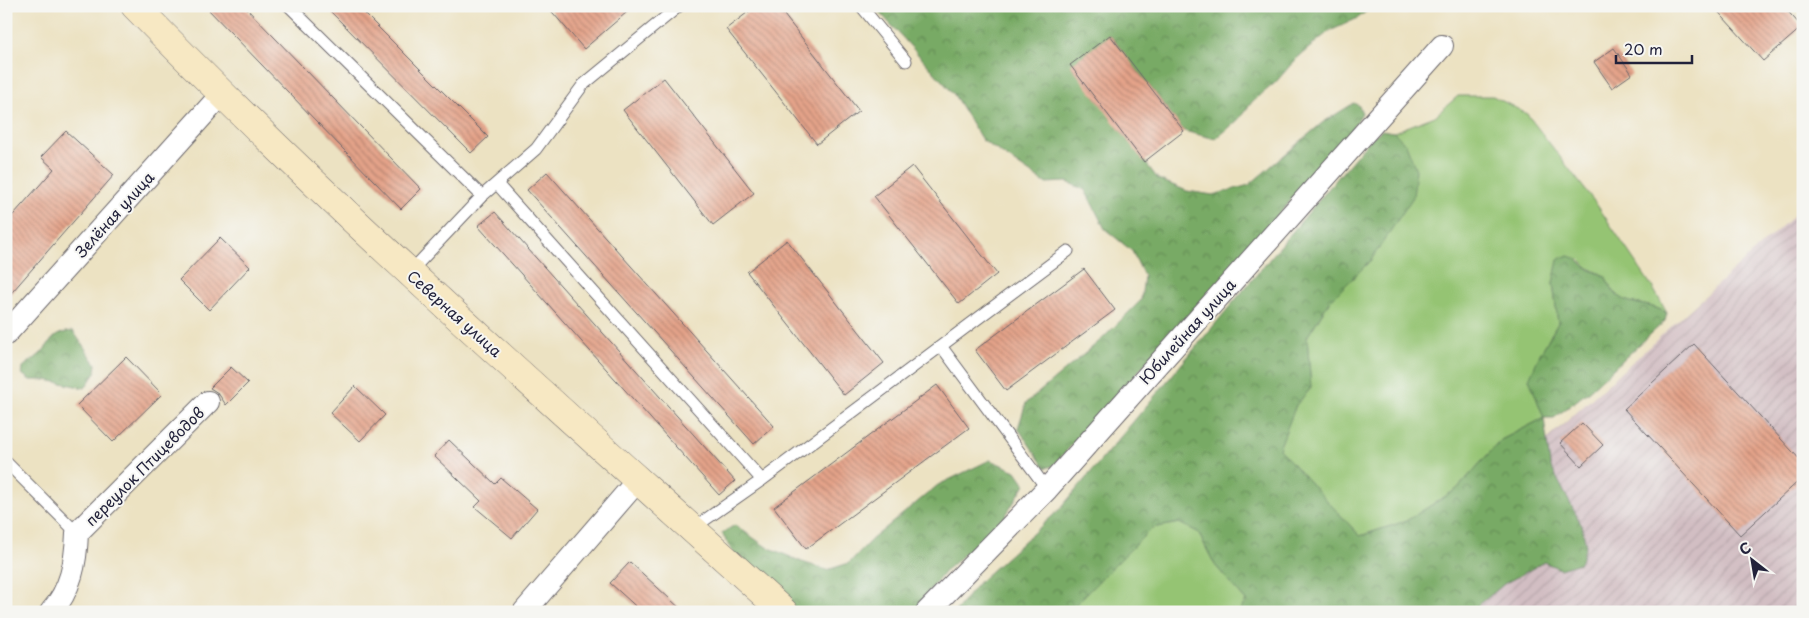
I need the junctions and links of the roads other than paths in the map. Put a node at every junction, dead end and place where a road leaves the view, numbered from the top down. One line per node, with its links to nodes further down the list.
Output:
1 (135, 6): 7 (street, Северная улица)
2 (289, 6): 9 (lane)
3 (679, 6): 8 (lane)
4 (861, 6): 6 (lane)
5 (1442, 46): 18 (street, Юбилейная улица)
6 (906, 61)
7 (222, 95): 11 (street, Северная улица); 12 (street, Зелёная улица)
8 (497, 184): 9 (lane); 17 (lane)
9 (482, 196): 11 (lane)
10 (1068, 251): 13 (lane)
11 (410, 272): 16 (street, Северная улица)
12 (6, 334)
13 (941, 346): 17 (lane); 18 (lane)
14 (208, 402): 20 (street, переулок Птицеводов)
15 (6, 462): 20 (lane)
16 (638, 480): 19 (street, Северная улица); 22 (street)
17 (762, 480): 19 (lane)
18 (1047, 488): 24 (street, Юбилейная улица)
19 (692, 529): 23 (street, Северная улица)
20 (77, 533): 21 (street, переулок Птицеводов)
21 (51, 612)
22 (524, 612)
23 (784, 612)
24 (927, 612)

